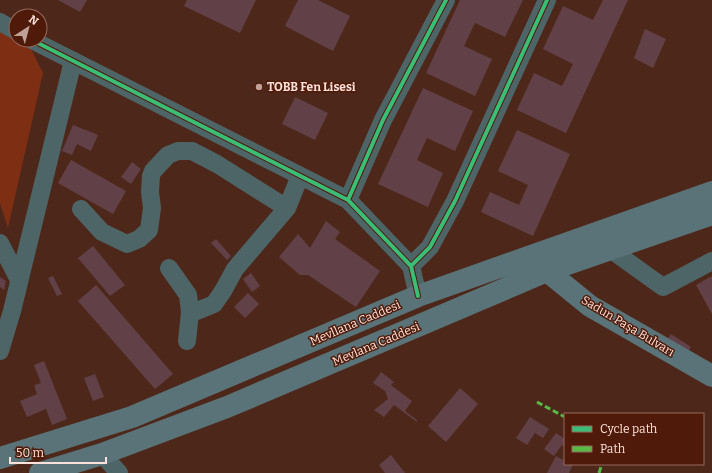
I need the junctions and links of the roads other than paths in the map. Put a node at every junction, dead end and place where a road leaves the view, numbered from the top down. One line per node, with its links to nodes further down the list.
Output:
1 (446, 0): 7 (street)
2 (547, 0): 14 (street)
3 (48, 48): 4 (street)
4 (73, 61): 5 (street); 17 (street)
5 (300, 176): 7 (street); 8 (street)
6 (712, 192): 18 (main road, Mevllana Caddesi)
7 (348, 200): 14 (street)
8 (287, 208): 9 (street); 19 (street)
9 (81, 209)
10 (712, 214): 12 (main road, Mevlana Caddesi)
11 (0, 243): 17 (street)
12 (610, 249): 13 (street); 16 (main road, Mevlana Caddesi)
13 (712, 261)
14 (411, 266): 18 (street)
15 (168, 268): 19 (street)
16 (547, 271): 22 (main road, Sadun Paşa Bulvarı); 23 (main road, Mevlana Caddesi)
17 (18, 280): 21 (street)
18 (418, 296): 24 (main road, Mevllana Caddesi)
19 (190, 312): 20 (street)
20 (187, 341)
21 (0, 352)
22 (712, 376)
23 (102, 454): 25 (main road, Mevlana Caddesi); 26 (street)
24 (0, 458)
25 (40, 473)
26 (119, 473)

